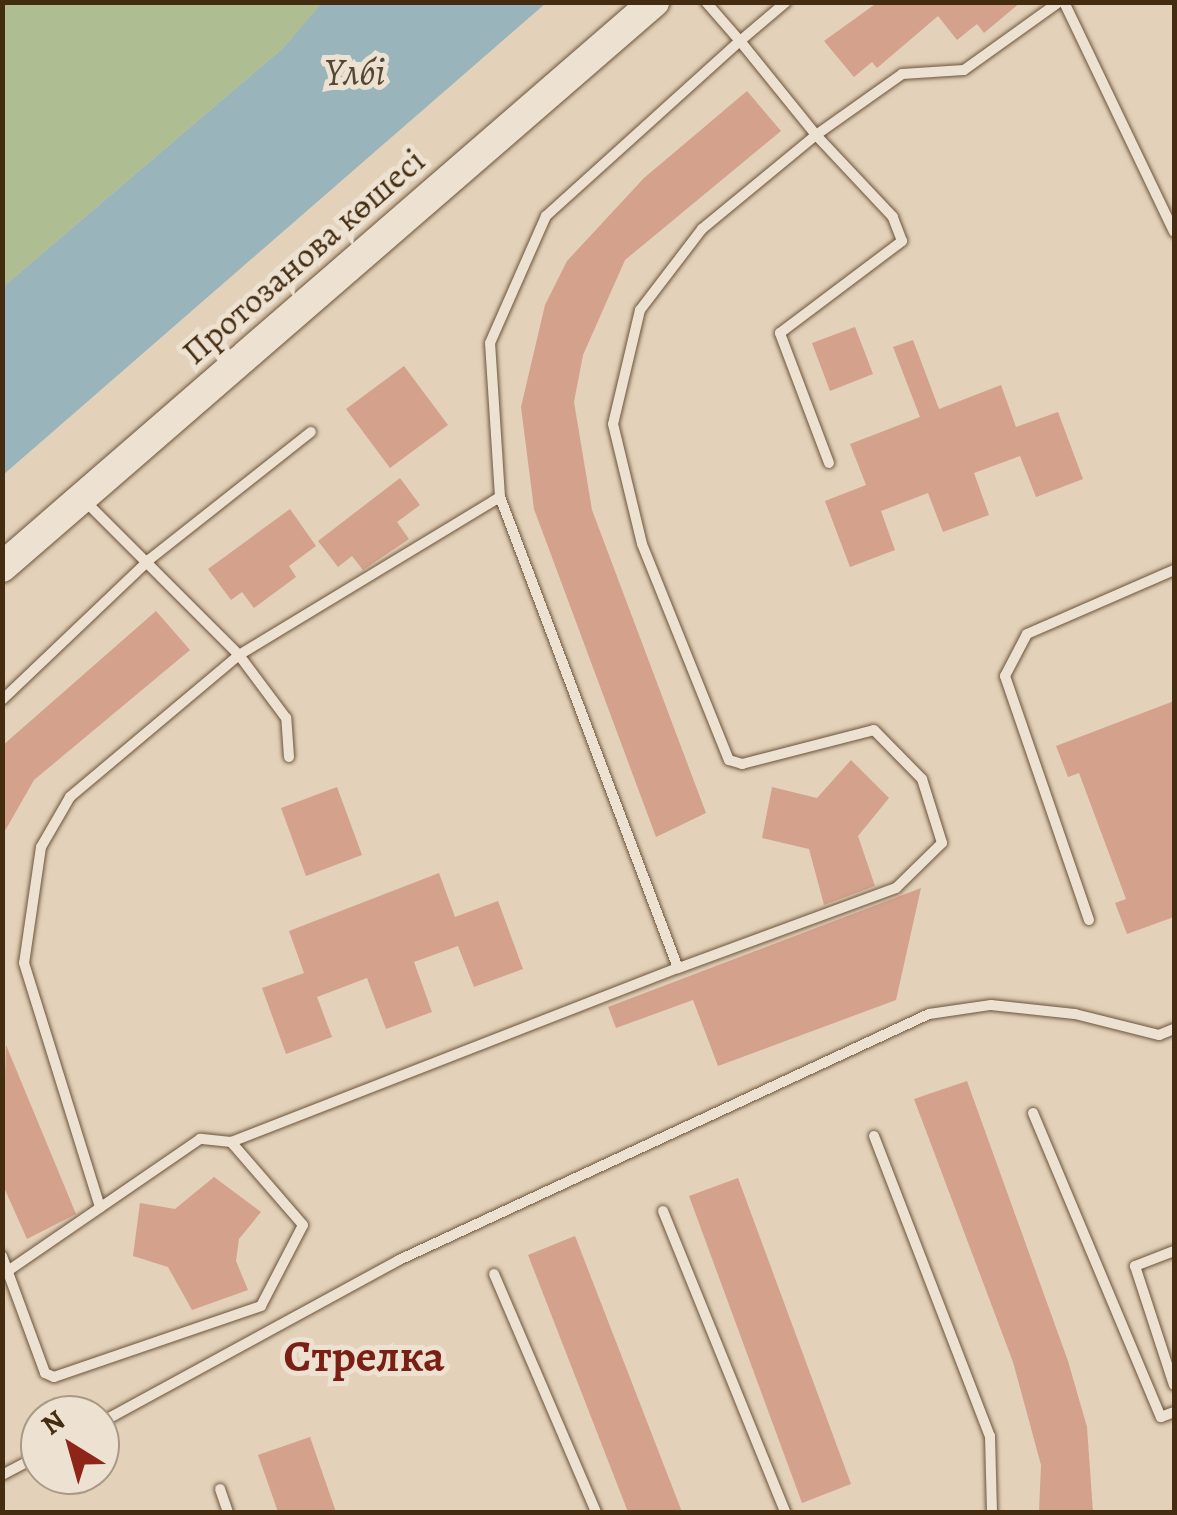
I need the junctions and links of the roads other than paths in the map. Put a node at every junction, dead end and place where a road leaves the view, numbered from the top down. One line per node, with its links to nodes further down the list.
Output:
1 (654, 2): 10 (street, Протозанова көшесі)
2 (706, 2): 5 (lane)
3 (786, 2): 5 (lane)
4 (1062, 2): 6 (lane); 7 (lane)
5 (740, 41): 6 (lane); 11 (lane)
6 (816, 135): 9 (lane); 19 (lane)
7 (1174, 232)
8 (311, 432): 12 (lane)
9 (829, 462)
10 (82, 497): 12 (lane); 13 (street, Протозанова көшесі)
11 (500, 497): 15 (lane); 19 (lane)
12 (150, 560): 15 (lane); 16 (lane)
13 (2, 567)
14 (1174, 570): 18 (lane)
15 (239, 654): 17 (lane); 24 (lane)
16 (2, 700)
17 (289, 757)
18 (1089, 920)
19 (678, 968): 23 (lane)
20 (1174, 1029): 31 (lane)
21 (1034, 1113): 32 (lane)
22 (874, 1136): 37 (lane)
23 (231, 1142): 24 (lane); 28 (lane)
24 (100, 1207): 28 (lane)
25 (663, 1212): 36 (lane)
26 (1174, 1252): 30 (lane)
27 (2, 1256): 28 (lane)
28 (8, 1270)
29 (494, 1274): 35 (lane)
30 (1174, 1385)
31 (120, 1412)
32 (1174, 1412)
33 (220, 1488): 34 (lane)
34 (228, 1512)
35 (596, 1512)
36 (785, 1512)
37 (992, 1512)

